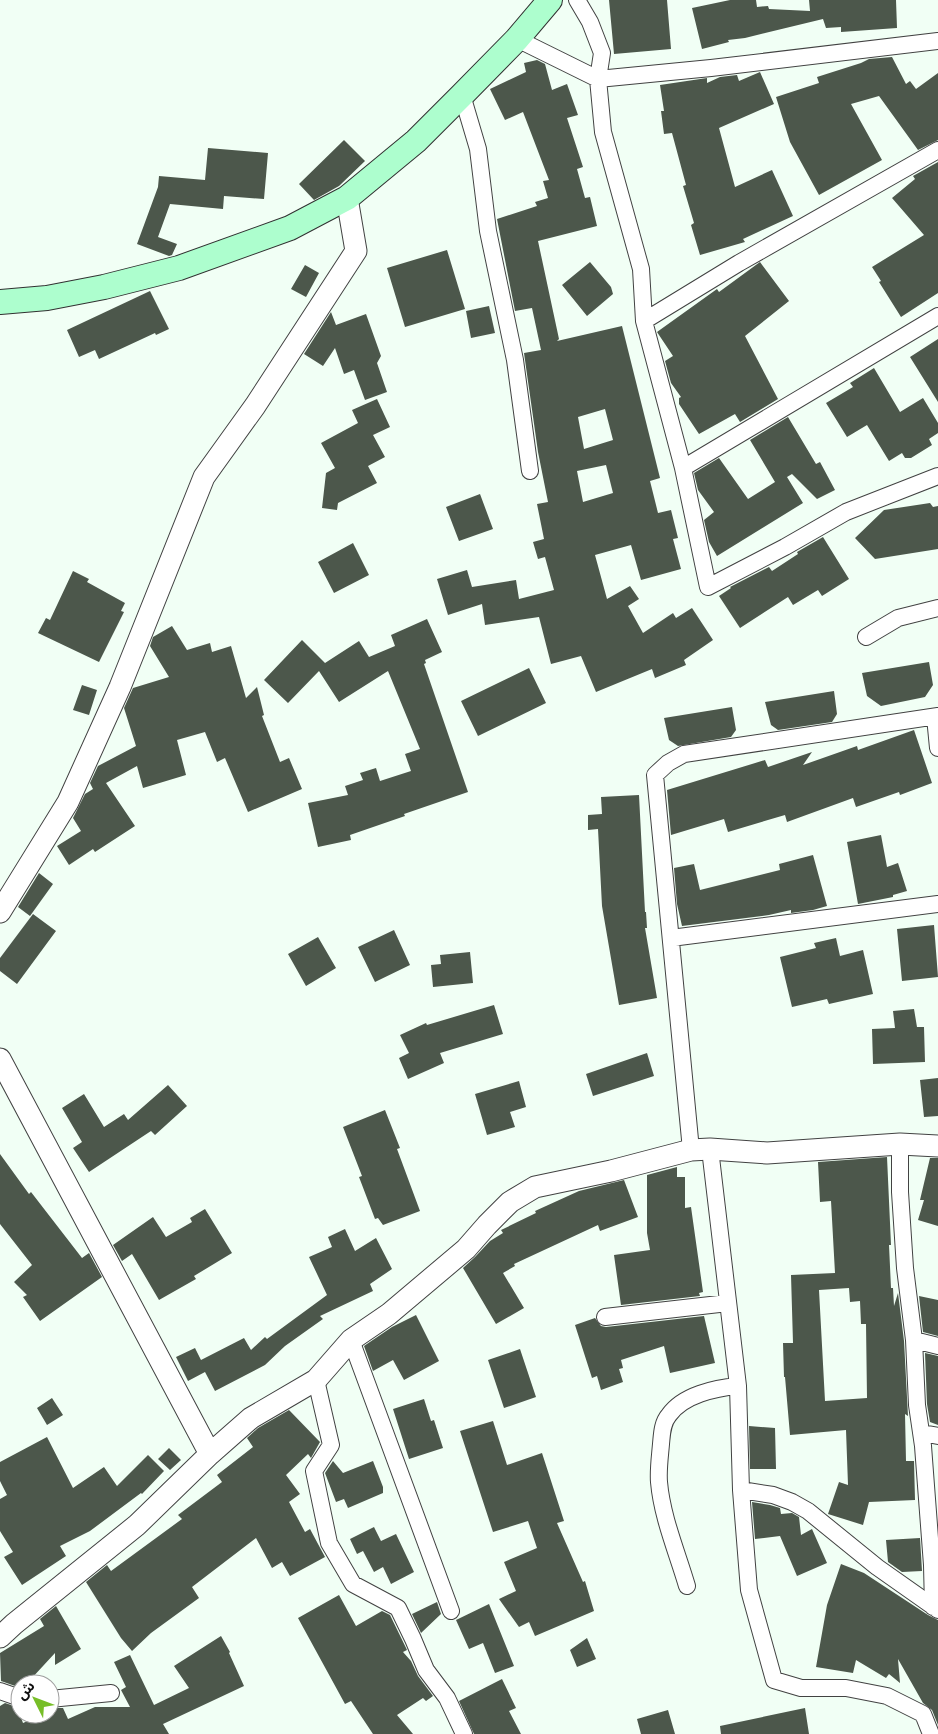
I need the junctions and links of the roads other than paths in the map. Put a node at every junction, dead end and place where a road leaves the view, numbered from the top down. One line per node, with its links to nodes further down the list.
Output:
1 (550, 0): 3 (main road)
2 (577, 0): 5 (street)
3 (517, 38): 5 (street); 6 (main road)
4 (938, 41): 5 (street)
5 (598, 79): 11 (street)
6 (462, 96): 8 (main road); 13 (street)
7 (938, 150): 11 (street)
8 (347, 198): 9 (main road); 20 (street)
9 (0, 302)
10 (938, 316): 12 (street)
11 (644, 321): 12 (street)
12 (683, 468): 14 (street)
13 (530, 471)
14 (938, 476)
15 (938, 608): 16 (street)
16 (866, 637)
17 (936, 716): 18 (street); 21 (street)
18 (938, 748)
19 (938, 904): 21 (street)
20 (0, 912)
21 (671, 938): 25 (street)
22 (0, 1059): 35 (street)
23 (900, 1144): 24 (street); 25 (street); 29 (street)
24 (938, 1146)
25 (700, 1150): 26 (street); 28 (street)
26 (728, 1303): 27 (street); 32 (street)
27 (605, 1318)
28 (352, 1340): 31 (street); 39 (street)
29 (914, 1340): 30 (street); 33 (street)
30 (938, 1346)
31 (316, 1380): 35 (street); 43 (street)
32 (738, 1386): 36 (street); 37 (street)
33 (922, 1433): 34 (street); 38 (street)
34 (938, 1436)
35 (210, 1454): 40 (street)
36 (741, 1490): 38 (street); 44 (street)
37 (687, 1586)
38 (936, 1609)
39 (451, 1611)
40 (0, 1637)
41 (111, 1693): 42 (street)
42 (60, 1698)
43 (464, 1734)
44 (931, 1734)

